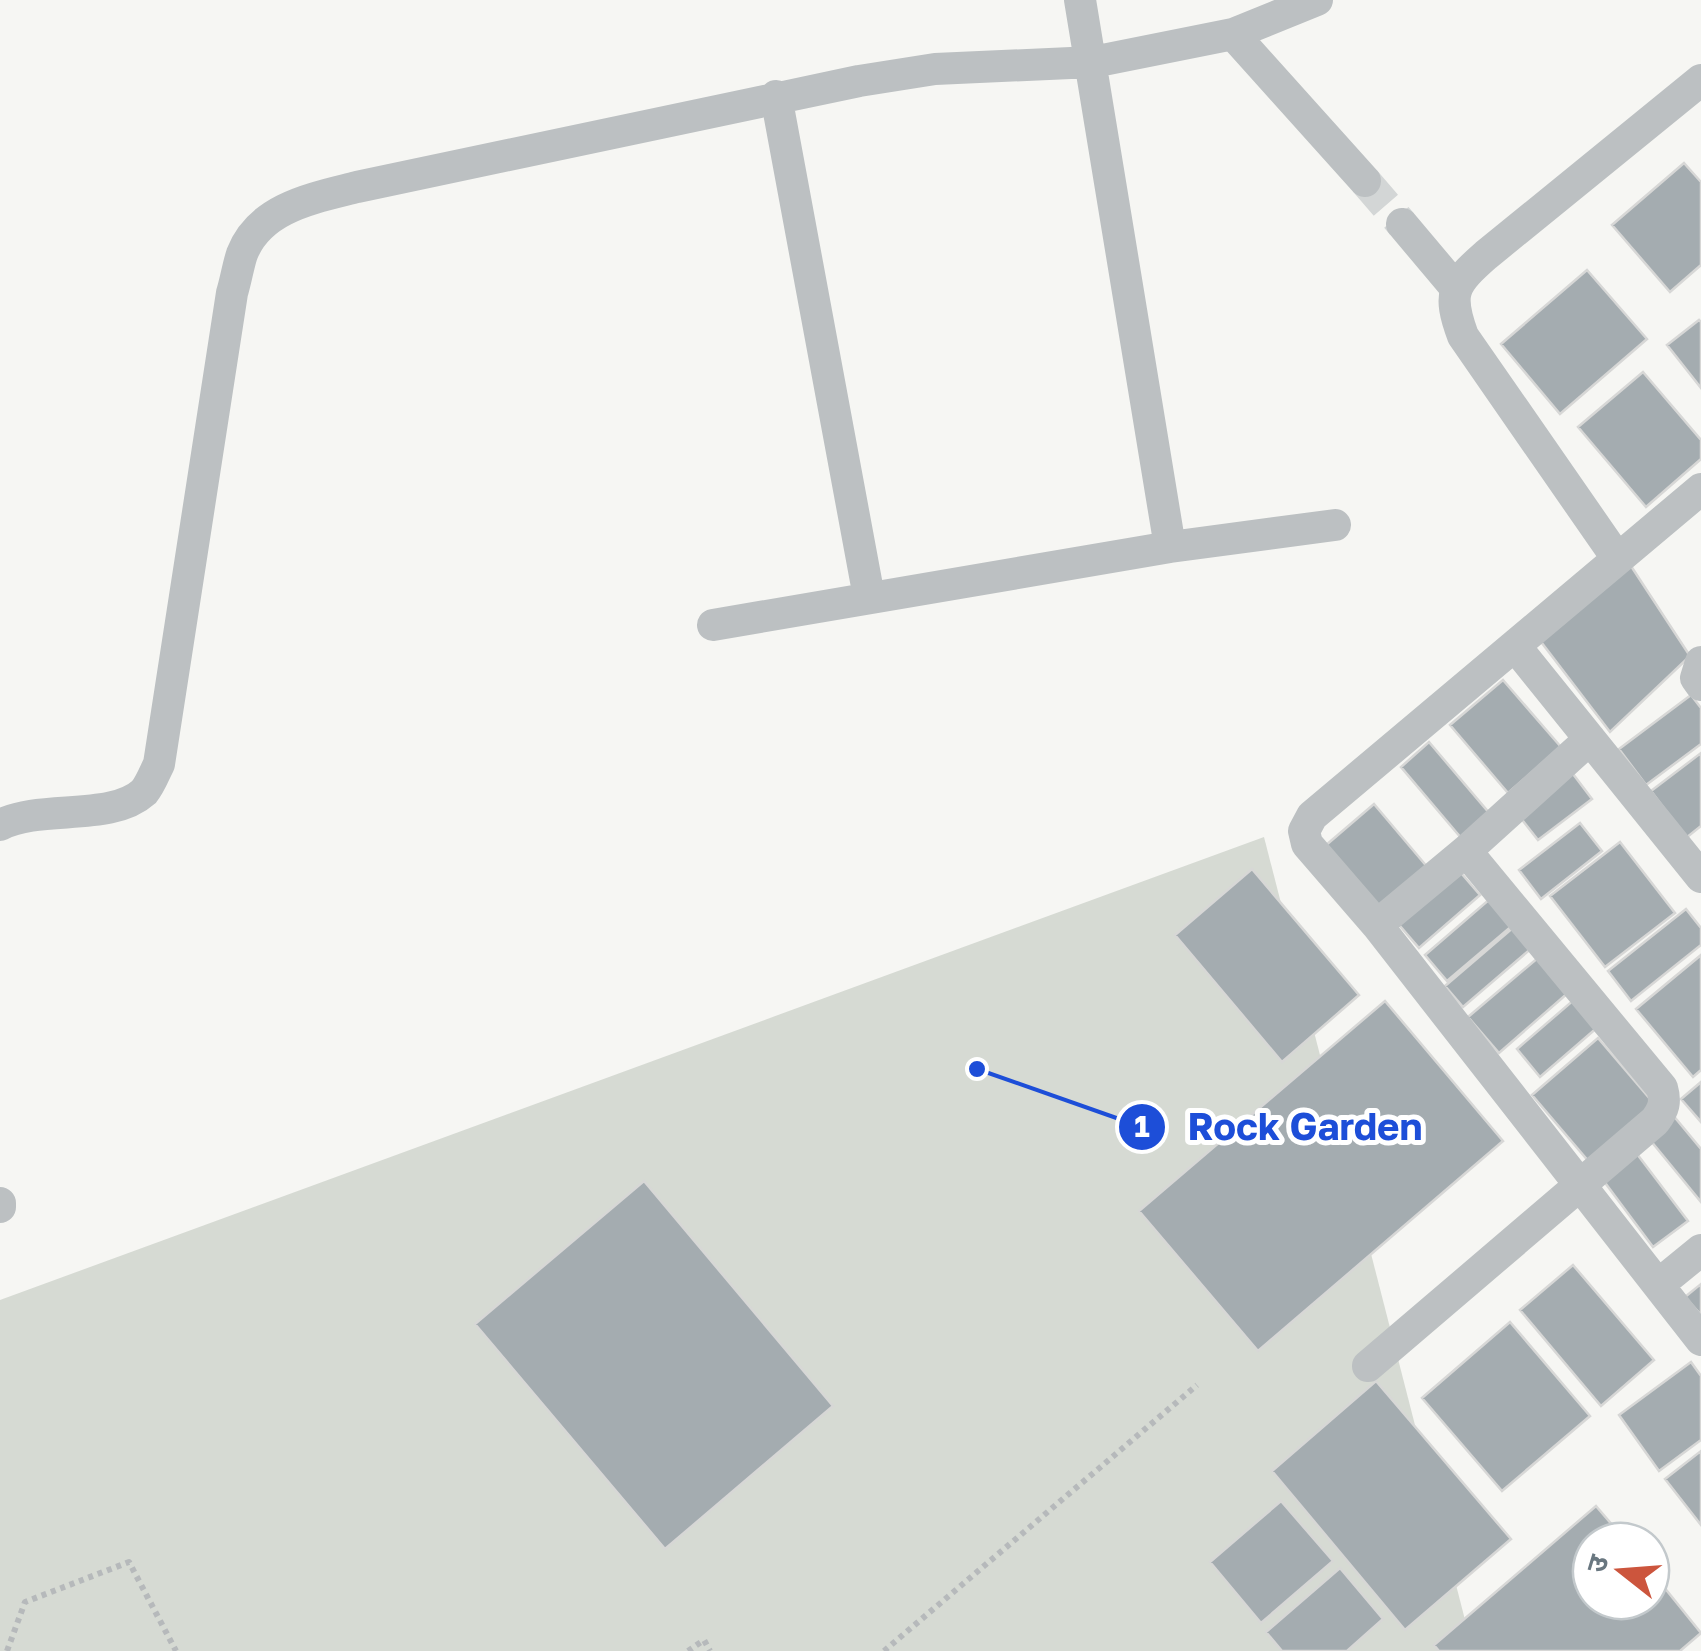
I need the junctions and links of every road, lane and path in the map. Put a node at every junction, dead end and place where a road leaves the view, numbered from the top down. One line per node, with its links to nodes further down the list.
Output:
1 (1080, 0): 4 (street)
2 (1317, 0): 3 (street)
3 (1233, 34): 4 (street); 7 (street)
4 (1093, 62): 6 (street); 12 (street)
5 (1701, 80): 9 (street)
6 (776, 96): 14 (street); 20 (street)
7 (1366, 181)
8 (1402, 224): 9 (street)
9 (1455, 288): 13 (street)
10 (1701, 489): 13 (street)
11 (1335, 525): 12 (street)
12 (1170, 547): 14 (street)
13 (1618, 558): 16 (street)
14 (869, 596): 15 (street)
15 (713, 625)
16 (1515, 646): 19 (street); 23 (street)
17 (1701, 662): 18 (street)
18 (1701, 684)
19 (1590, 739): 21 (street); 22 (street)
20 (0, 824)
21 (1466, 851): 23 (street); 24 (street)
22 (1698, 868)
23 (1377, 925): 24 (street)
24 (1580, 1186): 26 (street); 28 (street)
25 (1701, 1250): 26 (street)
26 (1658, 1284): 27 (street)
27 (1701, 1340)
28 (1368, 1366)
29 (1197, 1385): 34 (path)
30 (7, 1651): 31 (path)
31 (176, 1651)
32 (688, 1651): 33 (path)
33 (710, 1651)
34 (884, 1651)

